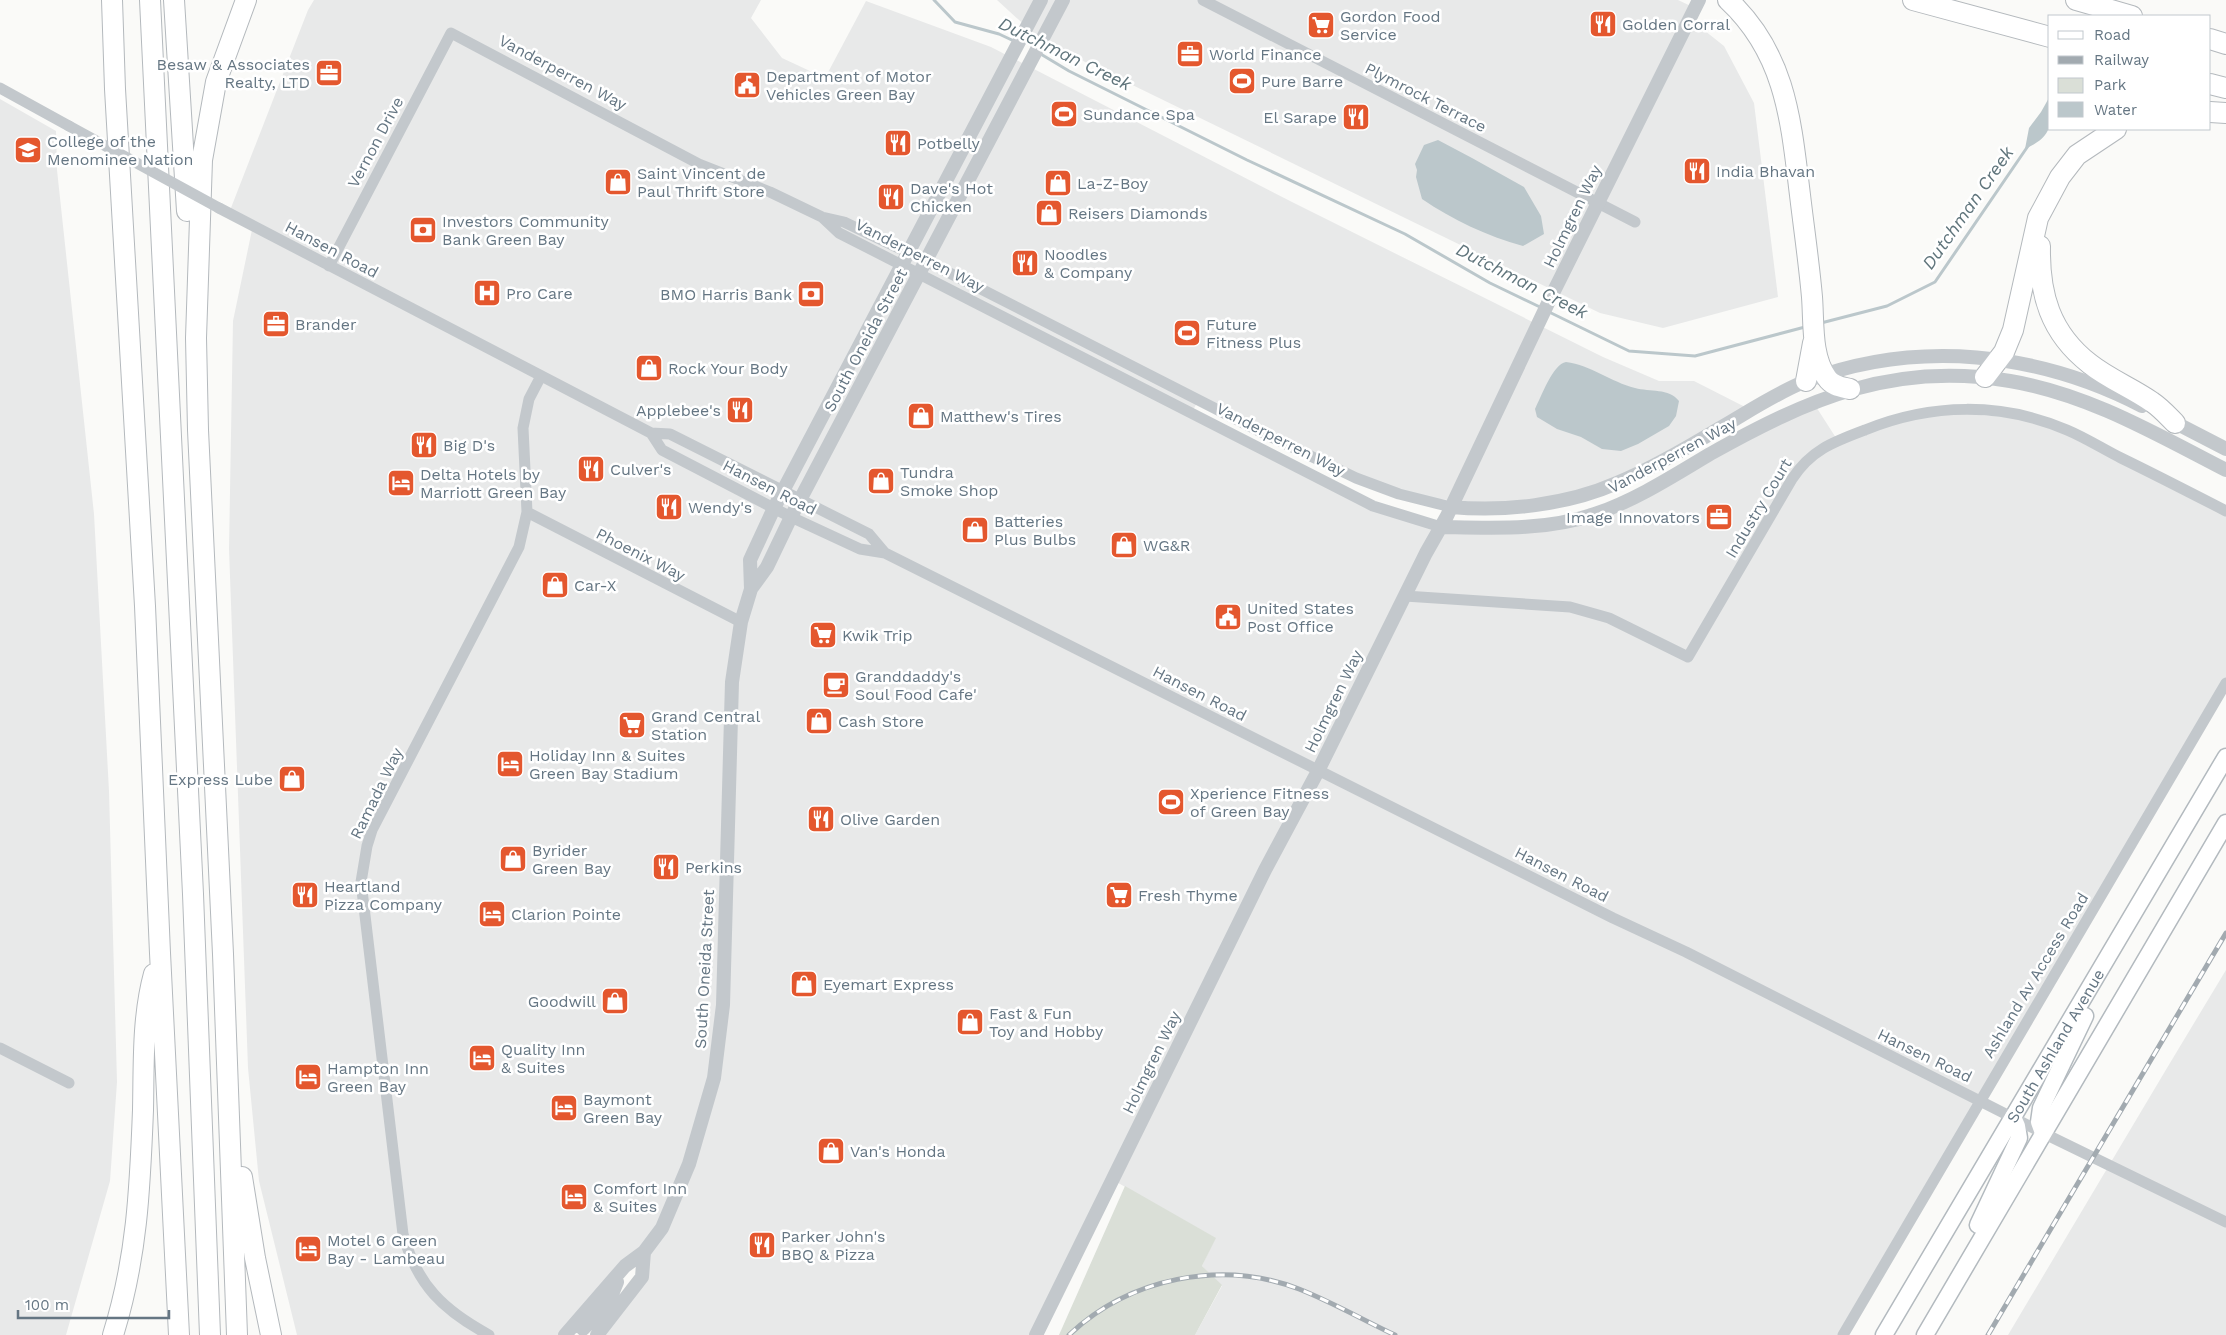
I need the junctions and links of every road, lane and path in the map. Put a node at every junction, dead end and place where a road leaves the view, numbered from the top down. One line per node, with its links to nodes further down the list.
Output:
1 (107, 0): 21 (highway)
2 (112, 0): 21 (highway)
3 (150, 0): 76 (highway)
4 (174, 0): 34 (highway)
5 (246, 0): 34 (highway)
6 (1041, 0): 29 (street, South Oneida Street)
7 (1063, 0): 30 (street, South Oneida Street)
8 (1203, 0): 26 (street, Plymrock Terrace)
9 (1699, 0): 26 (street, Holmgren Way)
10 (1913, 0): 15 (highway)
11 (2078, 1): 13 (highway)
12 (1730, 2): 35 (highway)
13 (2128, 15)
14 (450, 33): 27 (street, Vanderperren Way); 32 (street, Vernon Drive)
15 (2048, 36)
16 (2211, 39): 17 (highway)
17 (2226, 44)
18 (2211, 84): 20 (highway)
19 (0, 88): 32 (street, Hansen Road, bridge)
20 (2226, 88)
21 (115, 89): 63 (highway)
22 (2211, 112): 23 (highway)
23 (2226, 113)
24 (2115, 130): 25 (highway)
25 (2047, 202): 36 (highway); 42 (highway)
26 (1598, 204): 28 (street, Plymrock Terrace); 48 (street, Holmgren Way)
27 (822, 217): 29 (street, Vanderperren Way); 31 (street, Vanderperren Way)
28 (1635, 222)
29 (910, 253): 30 (street, Vanderperren Way); 31 (street, South Oneida Street)
30 (926, 261): 33 (street, South Oneida Street); 48 (street, Vanderperren Way)
31 (903, 265): 33 (street, Vanderperren Way); 46 (street, South Oneida Street)
32 (329, 266): 38 (street, Hansen Road)
33 (920, 274): 47 (street, South Oneida Street); 53 (street, Vanderperren Way)
34 (196, 338): 64 (highway)
35 (1814, 341): 37 (highway); 40 (highway)
36 (2000, 359): 37 (street, Vanderperren Way); 39 (highway); 42 (street, Vanderperren Way)
37 (1825, 375): 40 (street, Vanderperren Way); 41 (highway)
38 (541, 376): 43 (street, Hansen Road); 51 (street, Ramada Way)
39 (1985, 377): 41 (street, Vanderperren Way); 45 (street, Vanderperren Way)
40 (1806, 381): 48 (street, Vanderperren Way)
41 (1850, 389): 53 (street, Vanderperren Way)
42 (2175, 423): 44 (street, Vanderperren Way)
43 (651, 433): 46 (street, Hansen Road); 49 (street, Hansen Road)
44 (2226, 449)
45 (2226, 470)
46 (784, 491): 47 (street, Hansen Road); 49 (street, South Oneida Street)
47 (801, 500): 52 (street, South Oneida Street); 54 (street, Hansen Road)
48 (1451, 507): 53 (street, Holmgren Way)
49 (774, 508): 52 (street, Hansen Road); 55 (street, South Oneida Street)
50 (2226, 511): 56 (street, Industry Court)
51 (527, 512): 57 (street, Phoenix Way); 79 (street, Ramada Way)
52 (791, 517): 54 (street, Hansen Road); 55 (street, South Oneida Street)
53 (1441, 527): 56 (street, Holmgren Way)
54 (885, 553): 60 (street, Hansen Road)
55 (751, 589): 57 (street, South Oneida Street)
56 (1405, 596): 60 (street, Holmgren Way)
57 (741, 622): 71 (street, South Oneida Street)
58 (2226, 683): 67 (street, Ashland Av Access Road)
59 (2226, 757): 62 (main road, South Ashland Avenue)
60 (1318, 771): 67 (street, Hansen Road); 83 (street, Holmgren Way)
61 (2226, 823): 69 (main road, South Ashland Avenue)
62 (2114, 948): 68 (main road, South Ashland Avenue); 69 (main road)
63 (160, 953): 74 (highway); 75 (highway)
64 (224, 988): 77 (highway); 78 (highway)
65 (0, 1048): 66 (street)
66 (69, 1083)
67 (1979, 1100): 68 (street, Hansen Road); 84 (street, Ashland Av Access Road)
68 (2013, 1117): 69 (street, Hansen Road); 73 (main road); 85 (main road, South Ashland Avenue)
69 (2043, 1133): 70 (street, Hansen Road); 73 (main road, South Ashland Avenue)
70 (2226, 1222)
71 (644, 1252): 72 (street, South Oneida Street); 82 (street)
72 (625, 1266): 80 (street, South Oneida Street); 81 (street)
73 (1964, 1268): 86 (main road, South Ashland Avenue)
74 (113, 1335)
75 (179, 1335)
76 (210, 1335)
77 (237, 1335)
78 (271, 1335)
79 (489, 1335)
80 (564, 1335)
81 (577, 1335)
82 (597, 1335)
83 (1036, 1335)
84 (1843, 1335)
85 (1884, 1335)
86 (1924, 1335)

